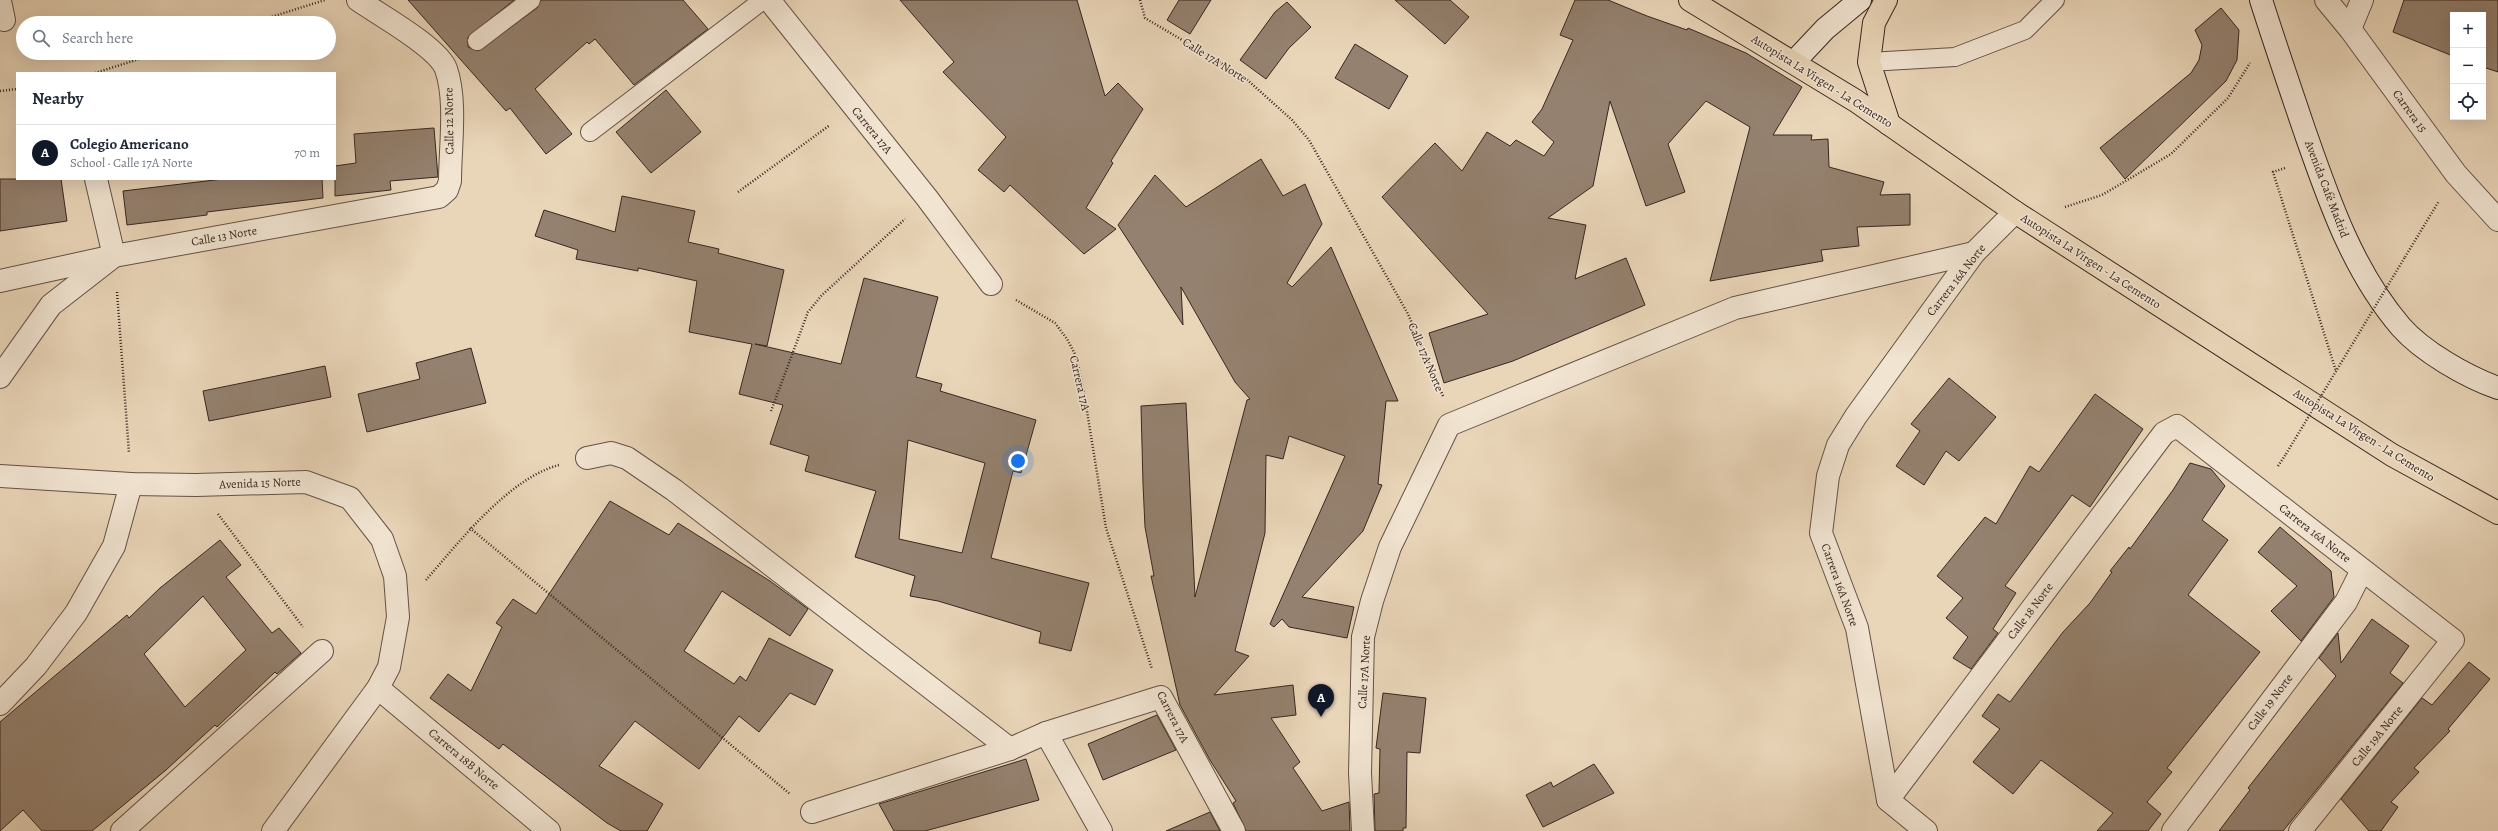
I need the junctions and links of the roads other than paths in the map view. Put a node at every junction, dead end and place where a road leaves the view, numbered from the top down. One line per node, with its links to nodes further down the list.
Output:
1 (358, 0): 19 (street, Calle 12 Norte)
2 (530, 0): 13 (lane)
3 (763, 0): 17 (lane)
4 (769, 0): 25 (street, Carrera 17A)
5 (1690, 0): 14 (main road, Autopista La Virgen - La Cemento)
6 (1860, 0): 14 (street)
7 (1886, 0): 15 (main road)
8 (2055, 0): 15 (lane)
9 (2260, 0): 27 (street, Avenida Café Madrid)
10 (2326, 0): 12 (street, Carrera 15)
11 (2362, 0): 12 (street)
12 (2350, 29): 21 (street, Carrera 15)
13 (477, 41)
14 (1794, 62): 16 (main road, Autopista La Virgen - La Cemento)
15 (1869, 62): 16 (main road)
16 (1888, 124): 20 (main road, Autopista La Virgen - La Cemento)
17 (590, 132)
18 (96, 180): 23 (street)
19 (447, 190): 23 (street, Calle 13 Norte)
20 (2021, 216): 22 (street, Carrera 16A Norte); 32 (main road, Autopista La Virgen - La Cemento)
21 (2498, 220)
22 (1974, 253): 40 (street, Carrera 16A Norte); 47 (street, Calle 17A Norte)
23 (114, 256): 24 (street, Calle 13 Norte); 26 (street)
24 (0, 281)
25 (991, 284)
26 (0, 378)
27 (2498, 388)
28 (2176, 426): 33 (street, Carrera 16A Norte); 40 (street, Calle 18 Norte)
29 (587, 458): 39 (street)
30 (0, 476): 31 (street, Avenida 15 Norte)
31 (131, 484): 36 (street, Avenida 15 Norte); 37 (street)
32 (2498, 513)
33 (2362, 570): 34 (street, Carrera 16A Norte); 49 (street, Calle 19 Norte)
34 (2453, 640): 50 (street, Calle 19A Norte)
35 (322, 651): 42 (street)
36 (378, 688): 43 (street, Avenida 15 Norte); 44 (street, Carrera 18B Norte)
37 (0, 704)
38 (1046, 733): 39 (street); 45 (street); 46 (street, Carrera 17A)
39 (1010, 749): 41 (street)
40 (1888, 800): 48 (street)
41 (812, 812)
42 (122, 831)
43 (273, 831)
44 (549, 831)
45 (1101, 831)
46 (1234, 831)
47 (1363, 831)
48 (1926, 831)
49 (2173, 831)
50 (2300, 831)

